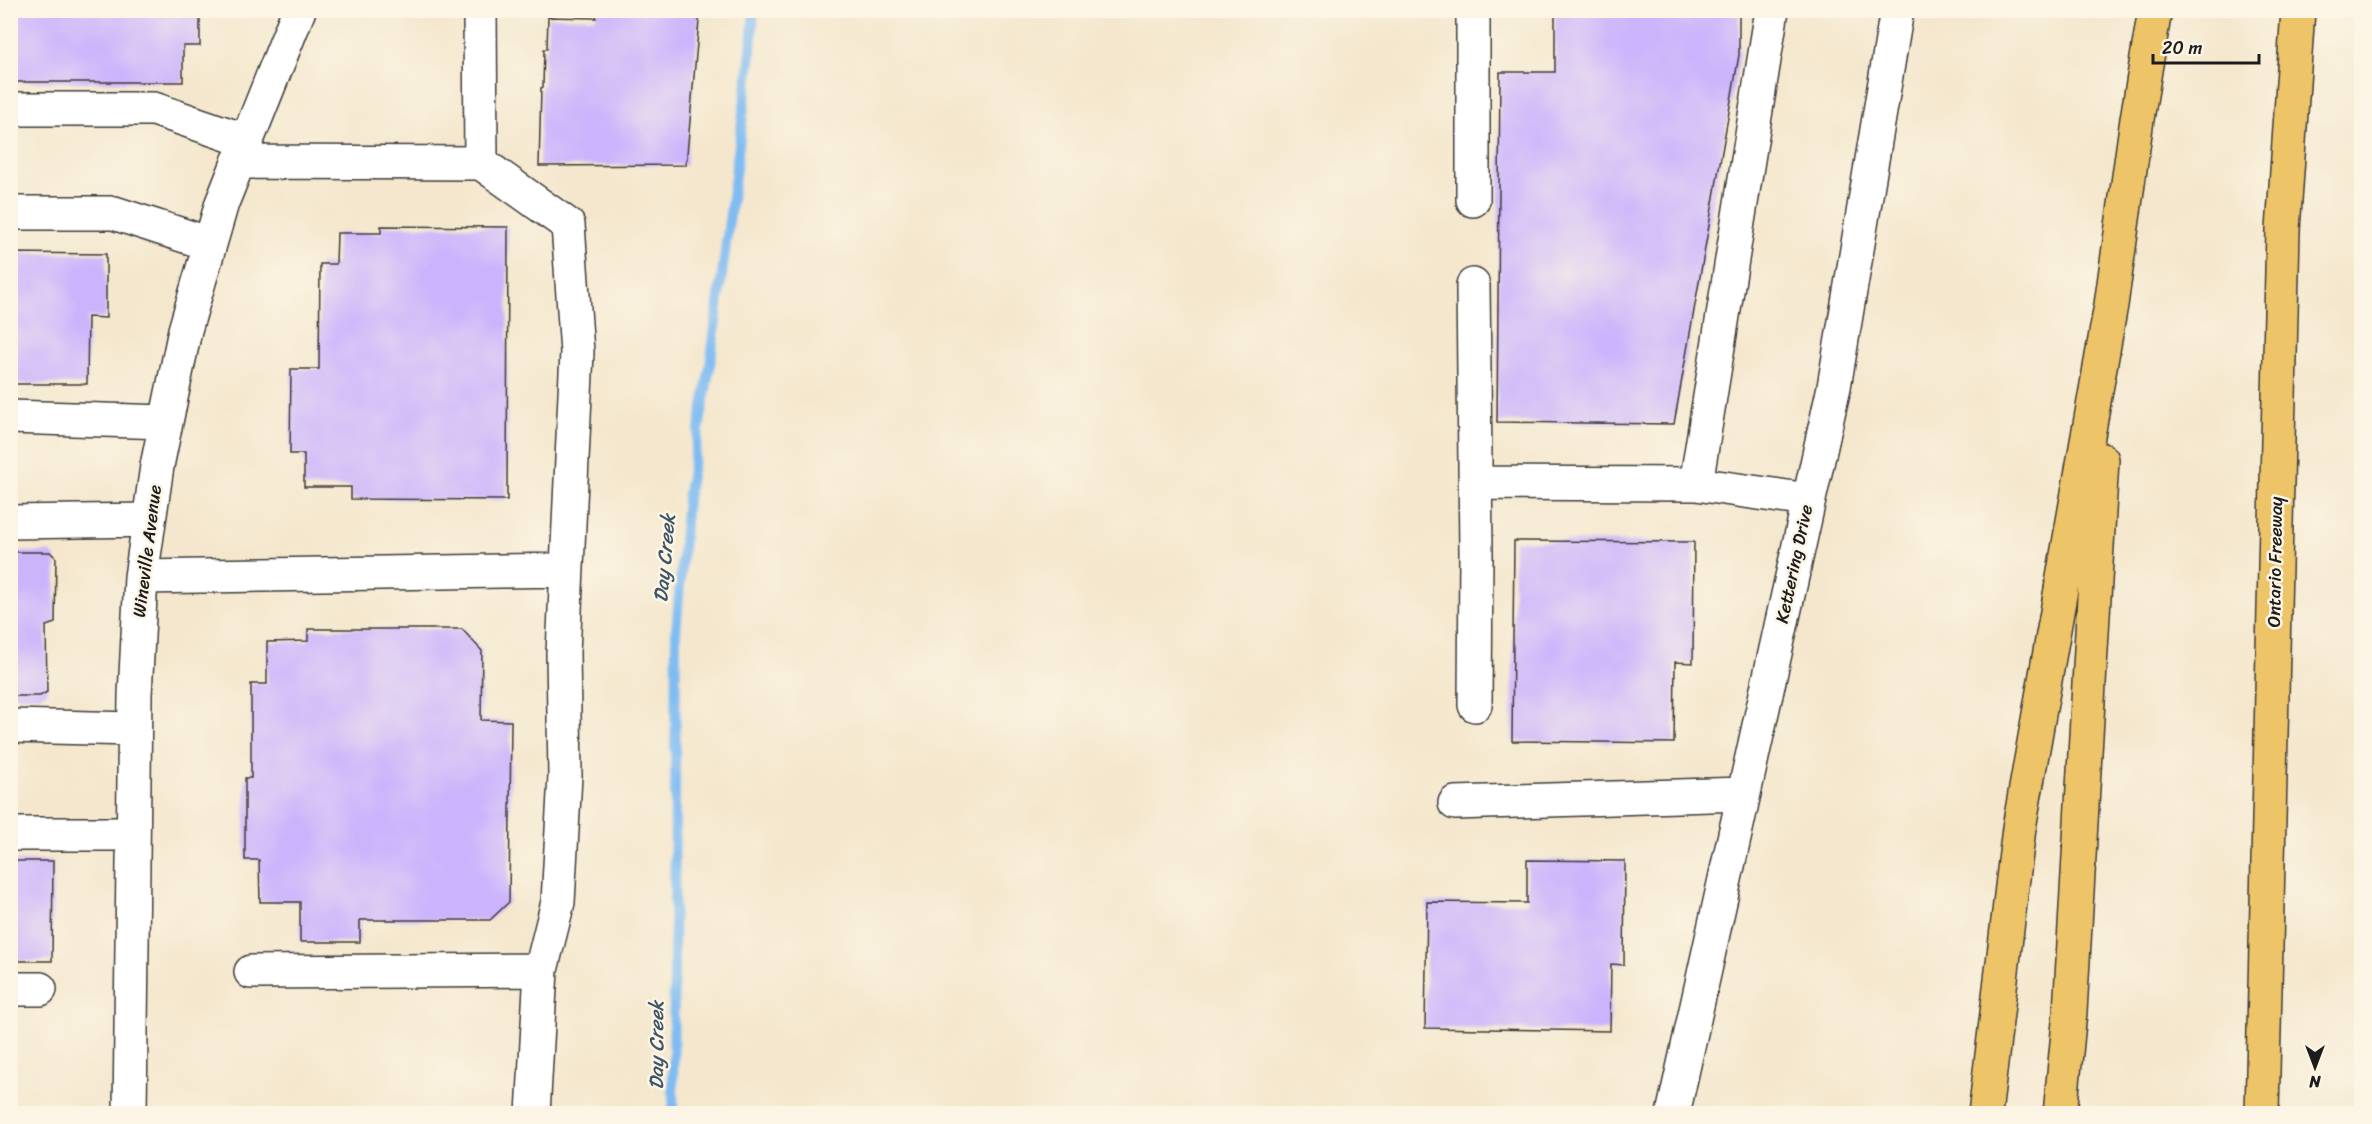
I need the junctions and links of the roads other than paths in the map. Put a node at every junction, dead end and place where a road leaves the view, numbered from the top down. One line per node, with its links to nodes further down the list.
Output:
1 (299, 10): 9 (street, Wineville Avenue)
2 (480, 10): 10 (street)
3 (1473, 10): 11 (street)
4 (1772, 10): 19 (street)
5 (1897, 10): 20 (street, Kettering Drive)
6 (2155, 10): 15 (highway)
7 (2298, 10): 39 (highway, Ontario Freeway)
8 (10, 109): 9 (street)
9 (242, 152): 10 (street); 13 (street, Wineville Avenue)
10 (482, 163): 23 (street)
11 (1473, 200)
12 (10, 213): 13 (street)
13 (210, 243): 17 (street, Wineville Avenue)
14 (1473, 285): 18 (street)
15 (2111, 305): 37 (highway); 38 (highway)
16 (10, 417): 17 (street)
17 (166, 422): 21 (street, Wineville Avenue)
18 (1476, 483): 19 (street); 25 (street)
19 (1696, 484): 20 (street)
20 (1808, 500): 28 (street, Kettering Drive)
21 (149, 520): 22 (street); 24 (street, Wineville Avenue)
22 (10, 522)
23 (567, 570): 24 (street); 32 (street)
24 (141, 578): 27 (street, Wineville Avenue)
25 (1475, 705)
26 (10, 726): 27 (street)
27 (134, 729): 31 (street, Wineville Avenue)
28 (1743, 794): 29 (street); 36 (street, Kettering Drive)
29 (1455, 803)
30 (10, 834): 31 (street)
31 (133, 834): 34 (street, Wineville Avenue)
32 (541, 970): 33 (street); 35 (street)
33 (251, 972)
34 (130, 1113)
35 (533, 1113)
36 (1673, 1113)
37 (1985, 1113)
38 (2060, 1113)
39 (2262, 1113)

